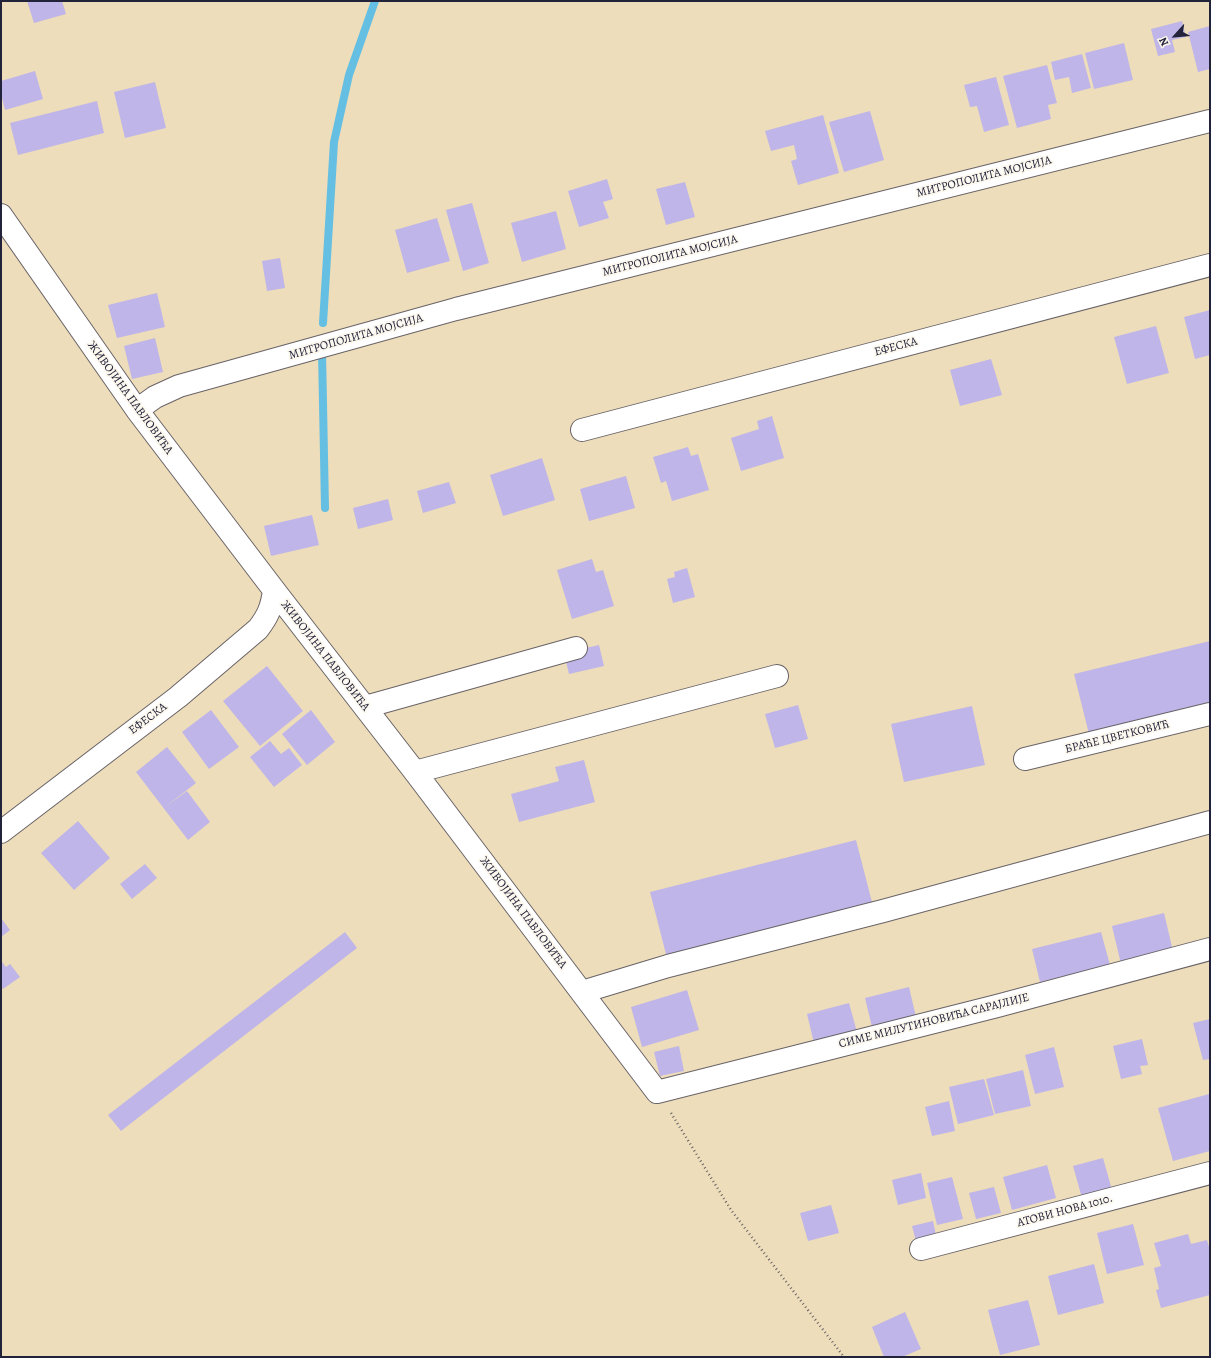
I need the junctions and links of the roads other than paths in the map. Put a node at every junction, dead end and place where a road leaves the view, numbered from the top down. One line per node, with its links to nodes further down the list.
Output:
1 (1210, 121): 4 (street, МИТРОПОЛИТА МОЈСИЈА)
2 (1, 215): 4 (street, ЖИВОЈИНА ПАВЛОВИЋА)
3 (1210, 265): 5 (street, ЕФЕСКА)
4 (137, 410): 6 (street, ЖИВОЈИНА ПАВЛОВИЋА)
5 (582, 430)
6 (274, 590): 9 (street, ЖИВОЈИНА ПАВЛОВИЋА); 14 (street, ЕФЕСКА)
7 (576, 648): 9 (street)
8 (778, 676): 12 (street)
9 (365, 707): 12 (street, ЖИВОЈИНА ПАВЛОВИЋА)
10 (1210, 714): 11 (street, БРАЋЕ ЦВЕТКОВИЋ)
11 (1025, 759)
12 (415, 772): 16 (street, ЖИВОЈИНА ПАВЛОВИЋА)
13 (1210, 822): 16 (street)
14 (1, 832)
15 (1210, 949): 17 (street, СИМЕ МИЛУТИНОВИЋА САРАЈЛИЈЕ)
16 (582, 992): 17 (street, ЖИВОЈИНА ПАВЛОВИЋА)
17 (657, 1092)
18 (1210, 1173): 19 (street, АТОВИ НОВА 1010.)
19 (921, 1249)

